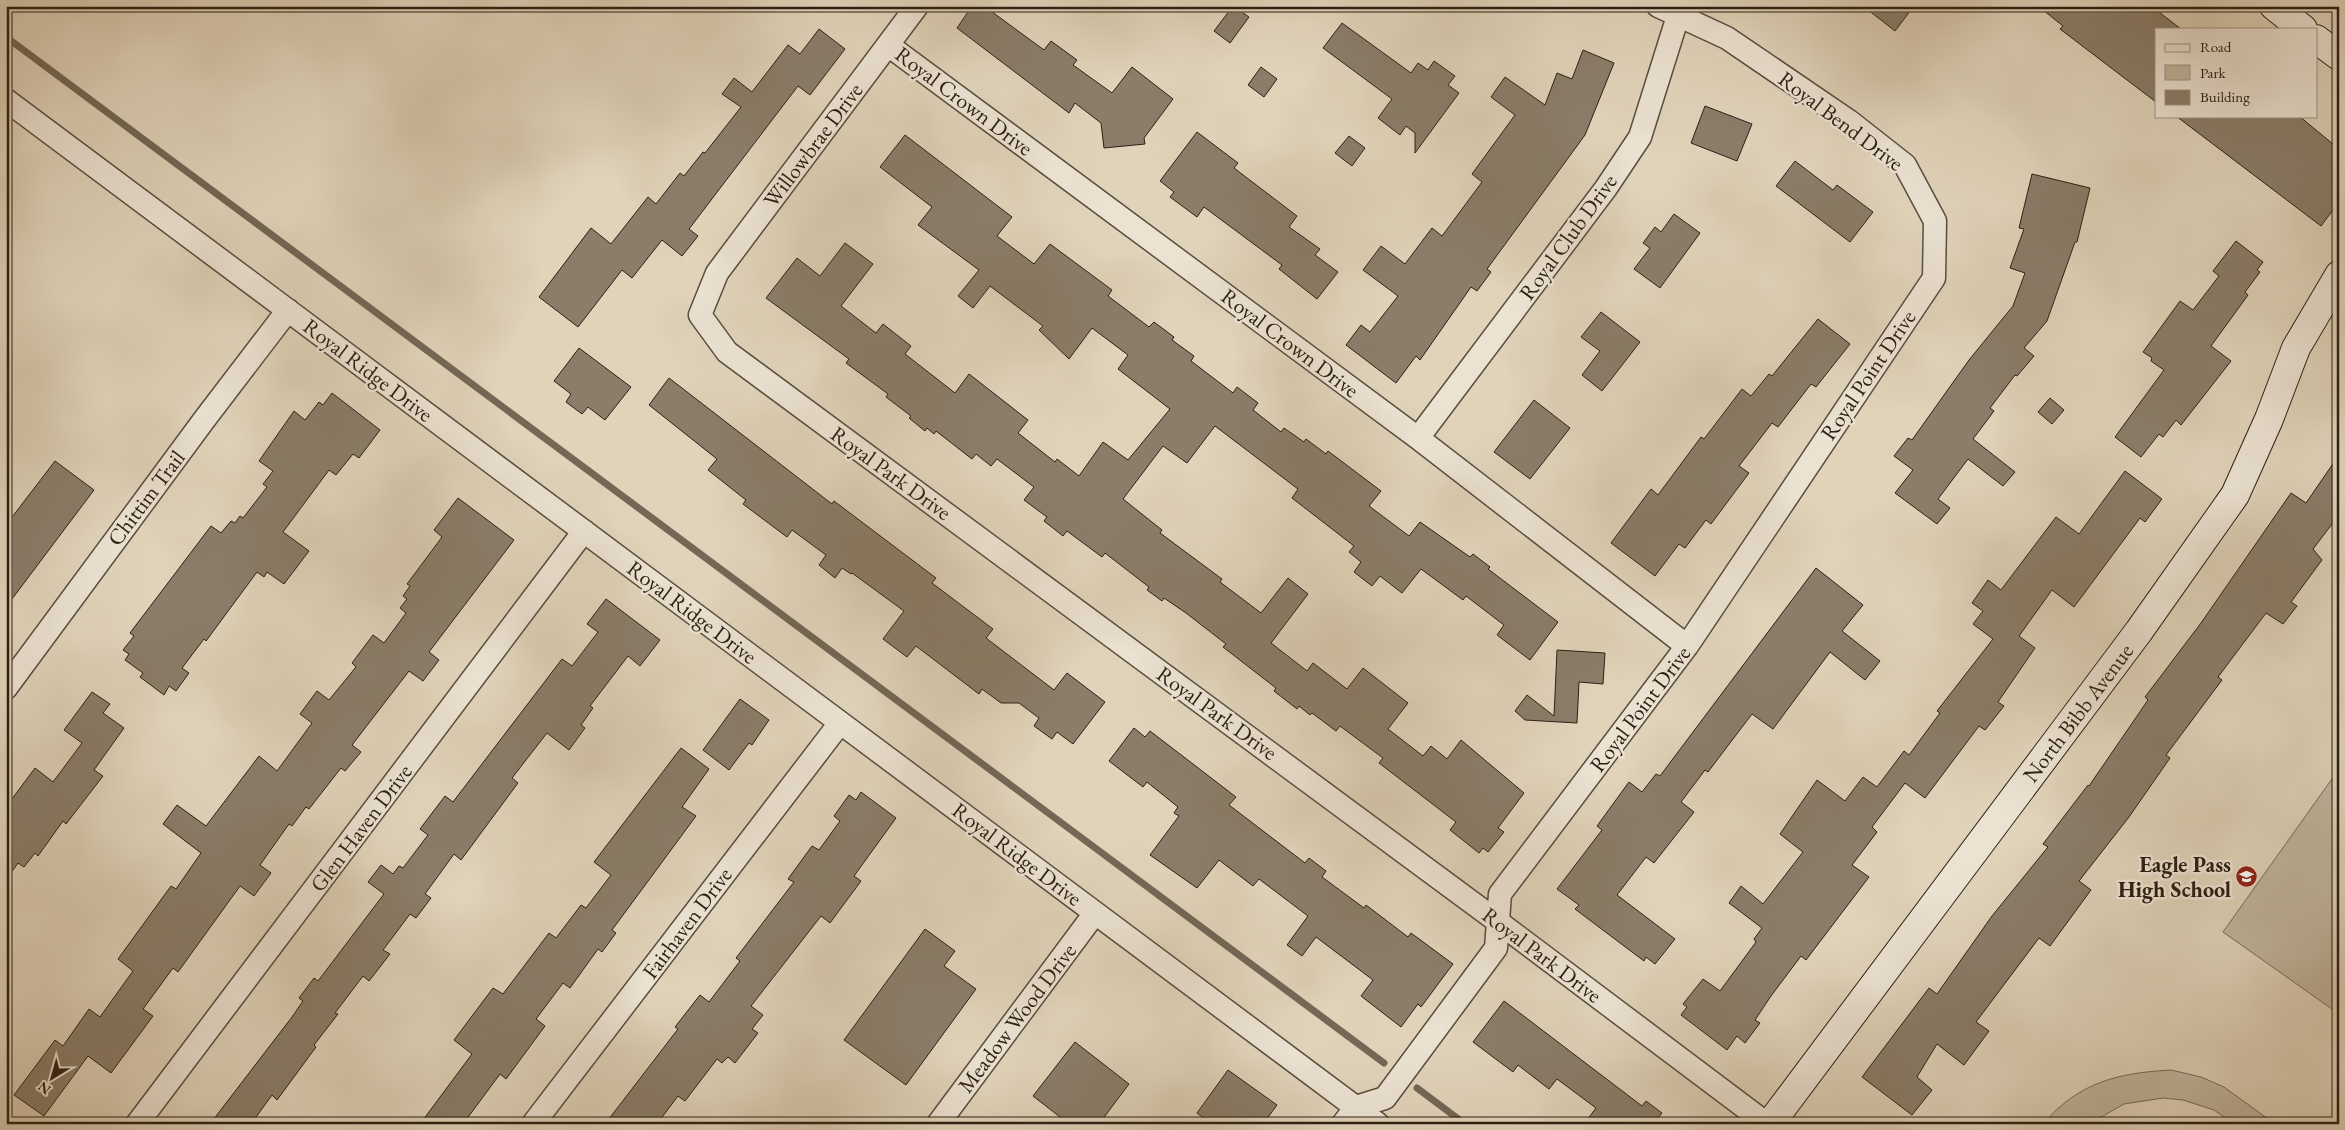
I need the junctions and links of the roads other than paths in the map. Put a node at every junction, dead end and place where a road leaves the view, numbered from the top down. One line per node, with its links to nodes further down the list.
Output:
1 (917, 6): 6 (street, Willowbrae Drive)
2 (2274, 6): 4 (main road)
3 (1668, 11): 11 (street, Royal Bend Drive); 13 (street, Royal Club Drive)
4 (2302, 28)
5 (2318, 40): 7 (main road)
6 (888, 45): 10 (street, Willowbrae Drive); 13 (street, Royal Crown Drive)
7 (2339, 56)
8 (6, 100): 12 (street, Royal Ridge Drive)
9 (2339, 275): 25 (main road, North Bibb Avenue)
10 (712, 286): 19 (street, Royal Park Drive)
11 (1923, 293): 15 (street, Royal Point Drive)
12 (288, 310): 14 (street, Royal Ridge Drive); 16 (street, Chittim Trail)
13 (1418, 438): 15 (street, Royal Crown Drive)
14 (584, 531): 17 (street, Royal Ridge Drive); 21 (street, Glen Haven Drive)
15 (1687, 646): 19 (street, Royal Point Drive)
16 (6, 688)
17 (840, 723): 18 (street, Royal Ridge Drive); 22 (street, Fairhaven Drive)
18 (1095, 913): 20 (street, Royal Ridge Drive); 23 (street, Meadow Wood Drive)
19 (1497, 920): 20 (street, Royal Point Drive); 25 (street, Royal Park Drive)
20 (1350, 1115): 24 (street, Royal Ridge Drive)
21 (137, 1124)
22 (533, 1124)
23 (938, 1124)
24 (1378, 1124)
25 (1768, 1124)

